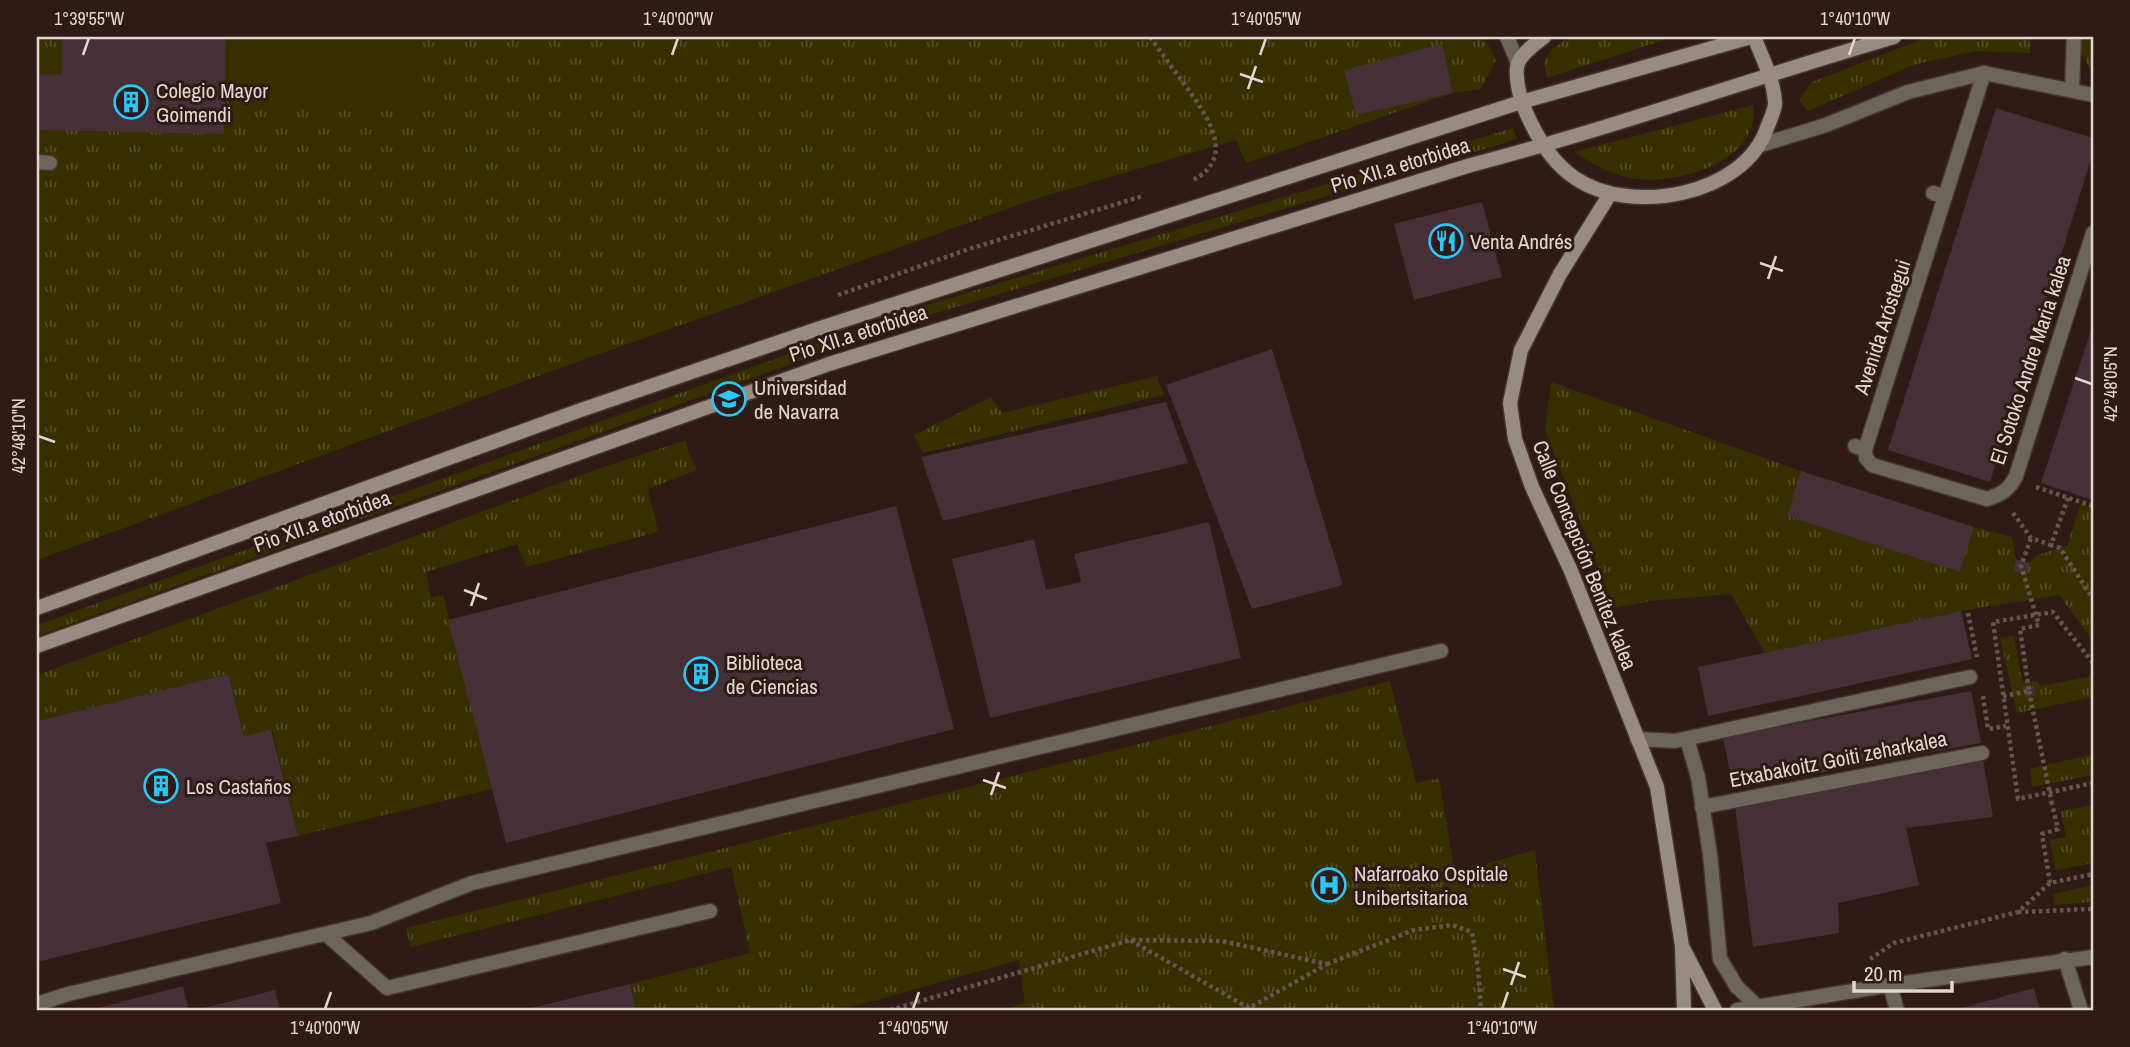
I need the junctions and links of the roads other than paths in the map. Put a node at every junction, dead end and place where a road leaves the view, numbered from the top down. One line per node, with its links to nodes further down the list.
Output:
1 (1507, 37): 6 (street)
2 (1544, 37): 6 (main road)
3 (1752, 37): 8 (main road); 11 (main road)
4 (1894, 37): 8 (main road)
5 (2074, 37): 9 (street)
6 (1518, 63): 11 (main road)
7 (1984, 73): 9 (street); 12 (street); 16 (street, Avenida Aróstegui)
8 (1769, 74): 12 (main road); 13 (main road)
9 (2072, 90): 10 (street)
10 (2093, 95)
11 (1521, 102): 13 (main road); 17 (main road, Pio XII.a etorbidea)
12 (1761, 145): 14 (main road)
13 (1543, 146): 14 (main road); 18 (main road, Pio XII.a etorbidea)
14 (1610, 194): 21 (main road, Calle Concepción Benítez kalea)
15 (2093, 233): 16 (street, El Sotoko Andre Maria kalea)
16 (2000, 495)
17 (37, 608)
18 (37, 646)
19 (1441, 651): 26 (street)
20 (1975, 676): 22 (street)
21 (1637, 739): 22 (street); 27 (main road, Calle Concepción Benítez kalea)
22 (1687, 739): 24 (street)
23 (1982, 752): 24 (street, Etxabakoitz Goiti zeharkalea)
24 (1702, 807): 32 (street)
25 (710, 911): 26 (street)
26 (326, 934): 31 (street)
27 (1682, 946): 33 (main road, Calle Concepción Benítez kalea); 34 (main road, Calle Concepción Benítez kalea)
28 (2093, 957): 29 (street)
29 (2065, 959): 30 (street); 37 (street)
30 (1890, 985): 32 (street); 36 (street)
31 (37, 1004)
32 (1758, 1006): 35 (street)
33 (1684, 1010)
34 (1716, 1010)
35 (1737, 1010)
36 (1897, 1010)
37 (2081, 1010)

